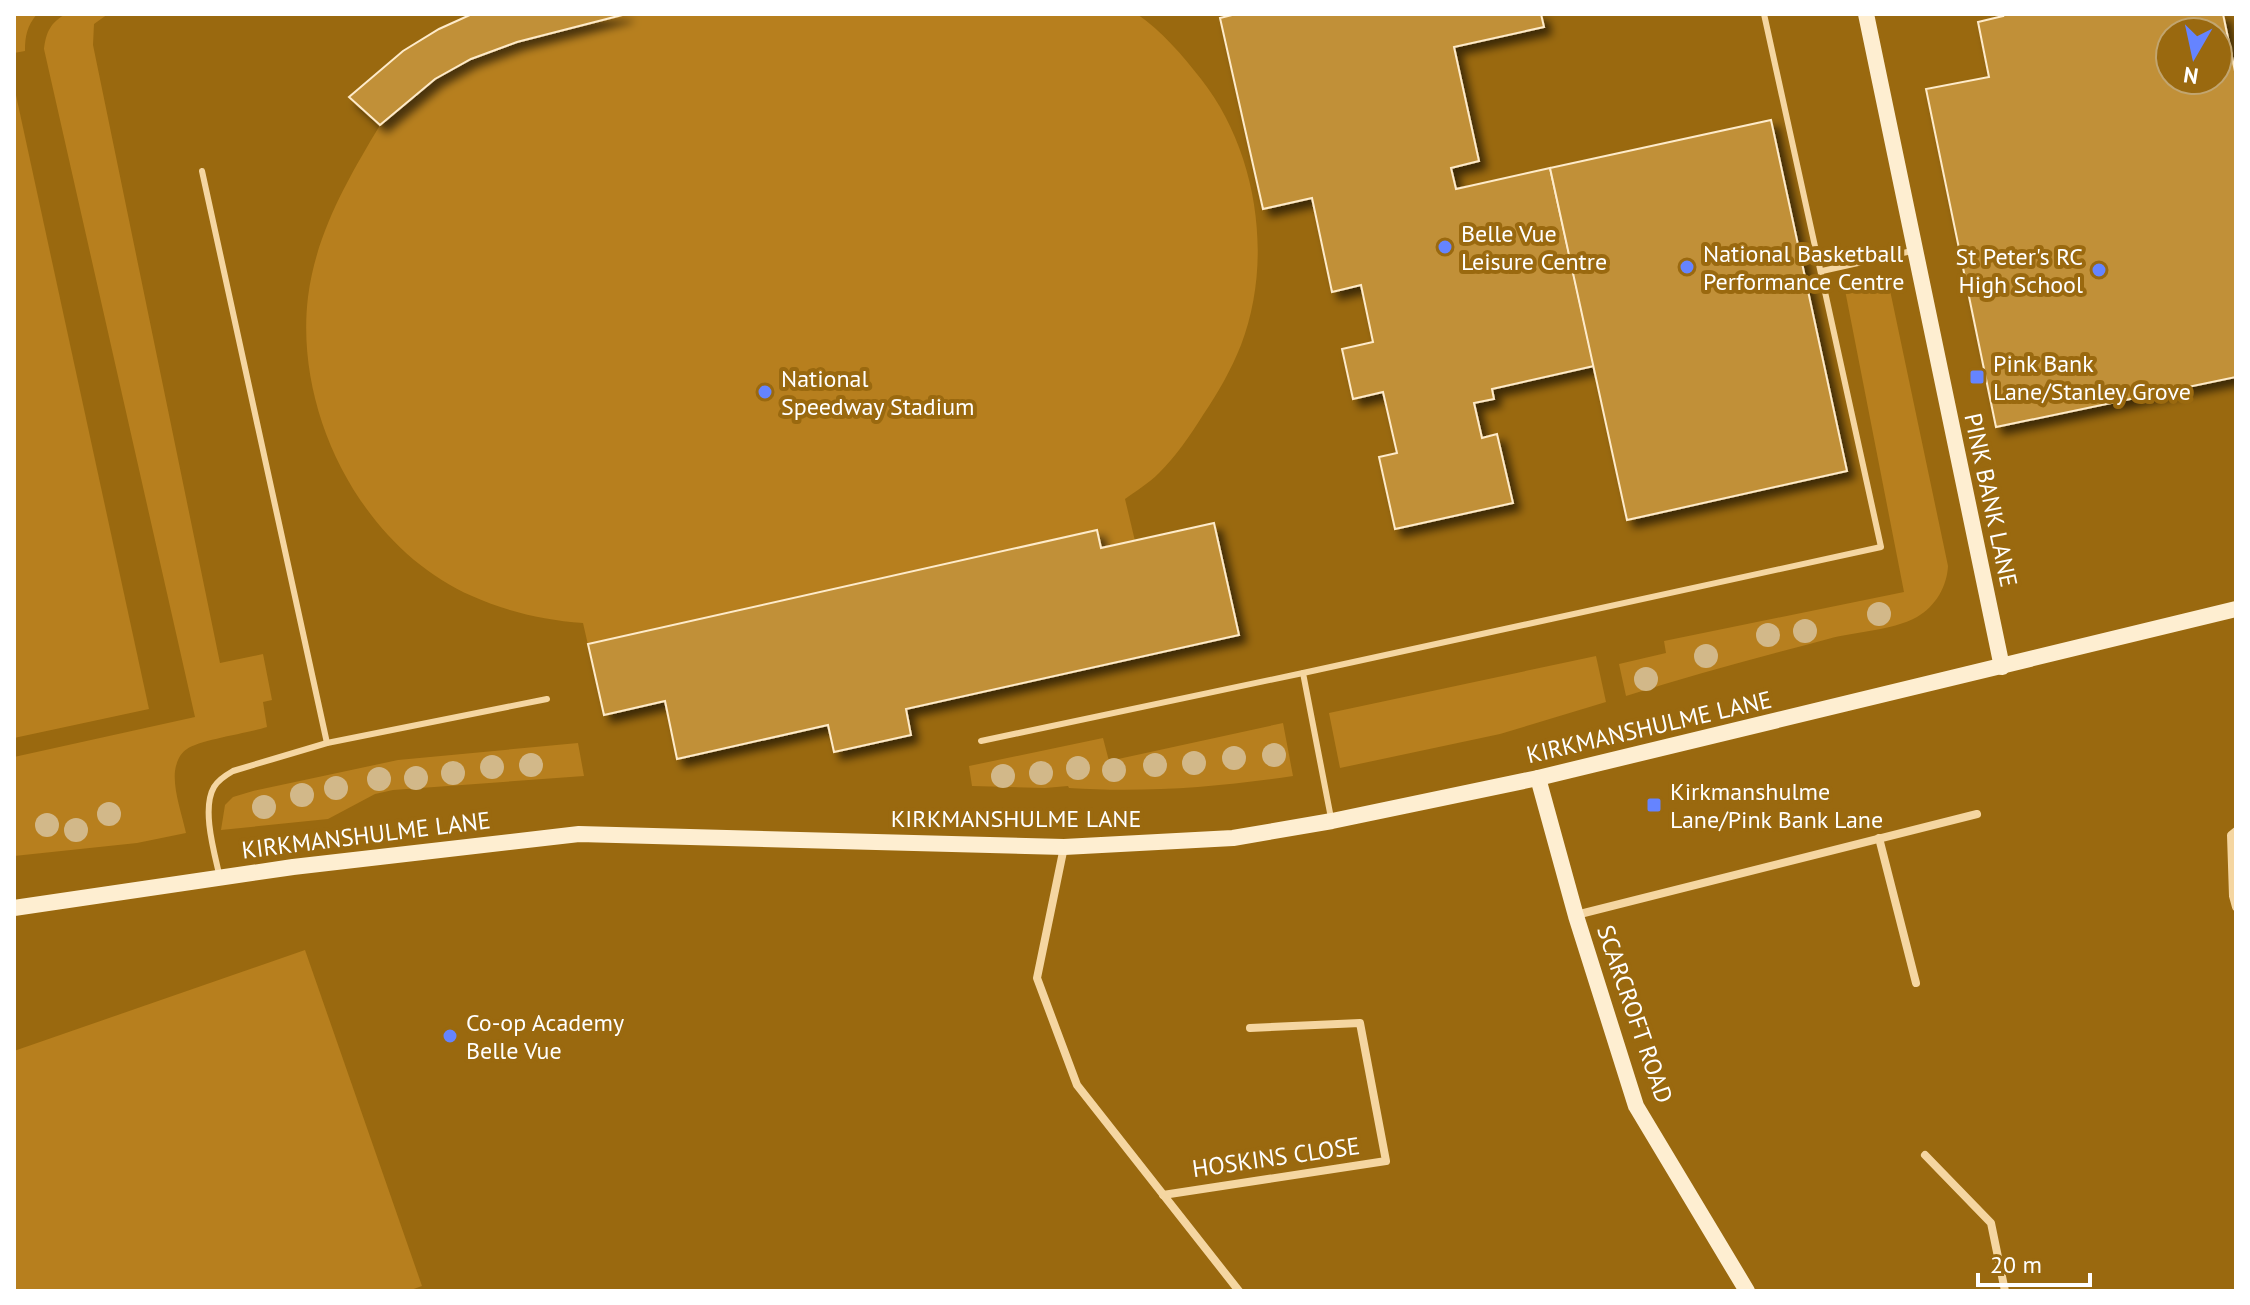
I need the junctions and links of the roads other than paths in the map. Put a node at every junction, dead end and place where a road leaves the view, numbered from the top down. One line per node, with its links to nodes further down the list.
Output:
1 (1764, 14): 5 (lane)
2 (1866, 14): 4 (street, PINK BANK LANE)
3 (202, 171): 11 (lane)
4 (1915, 251): 5 (lane); 7 (street, PINK BANK LANE)
5 (1822, 271): 8 (lane)
6 (2236, 609): 7 (street, KIRKMANSHULME LANE)
7 (2002, 667): 12 (street, KIRKMANSHULME LANE)
8 (1303, 673): 10 (lane); 14 (lane)
9 (547, 699): 11 (lane)
10 (981, 741)
11 (327, 743): 18 (lane)
12 (1538, 778): 14 (street, KIRKMANSHULME LANE); 21 (street, SCARCROFT ROAD)
13 (1977, 814): 16 (street)
14 (1332, 821): 17 (street, KIRKMANSHULME LANE)
15 (2236, 831): 19 (street)
16 (1879, 838): 21 (street); 22 (street)
17 (1064, 847): 18 (street, KIRKMANSHULME LANE); 25 (street)
18 (220, 878): 20 (street, KIRKMANSHULME LANE)
19 (2236, 907)
20 (14, 908)
21 (1576, 916): 27 (street, SCARCROFT ROAD)
22 (1916, 983)
23 (1250, 1028): 25 (street, HOSKINS CLOSE)
24 (1925, 1155): 28 (street)
25 (1163, 1195): 26 (street)
26 (1239, 1291)
27 (1747, 1291)
28 (2005, 1291)

